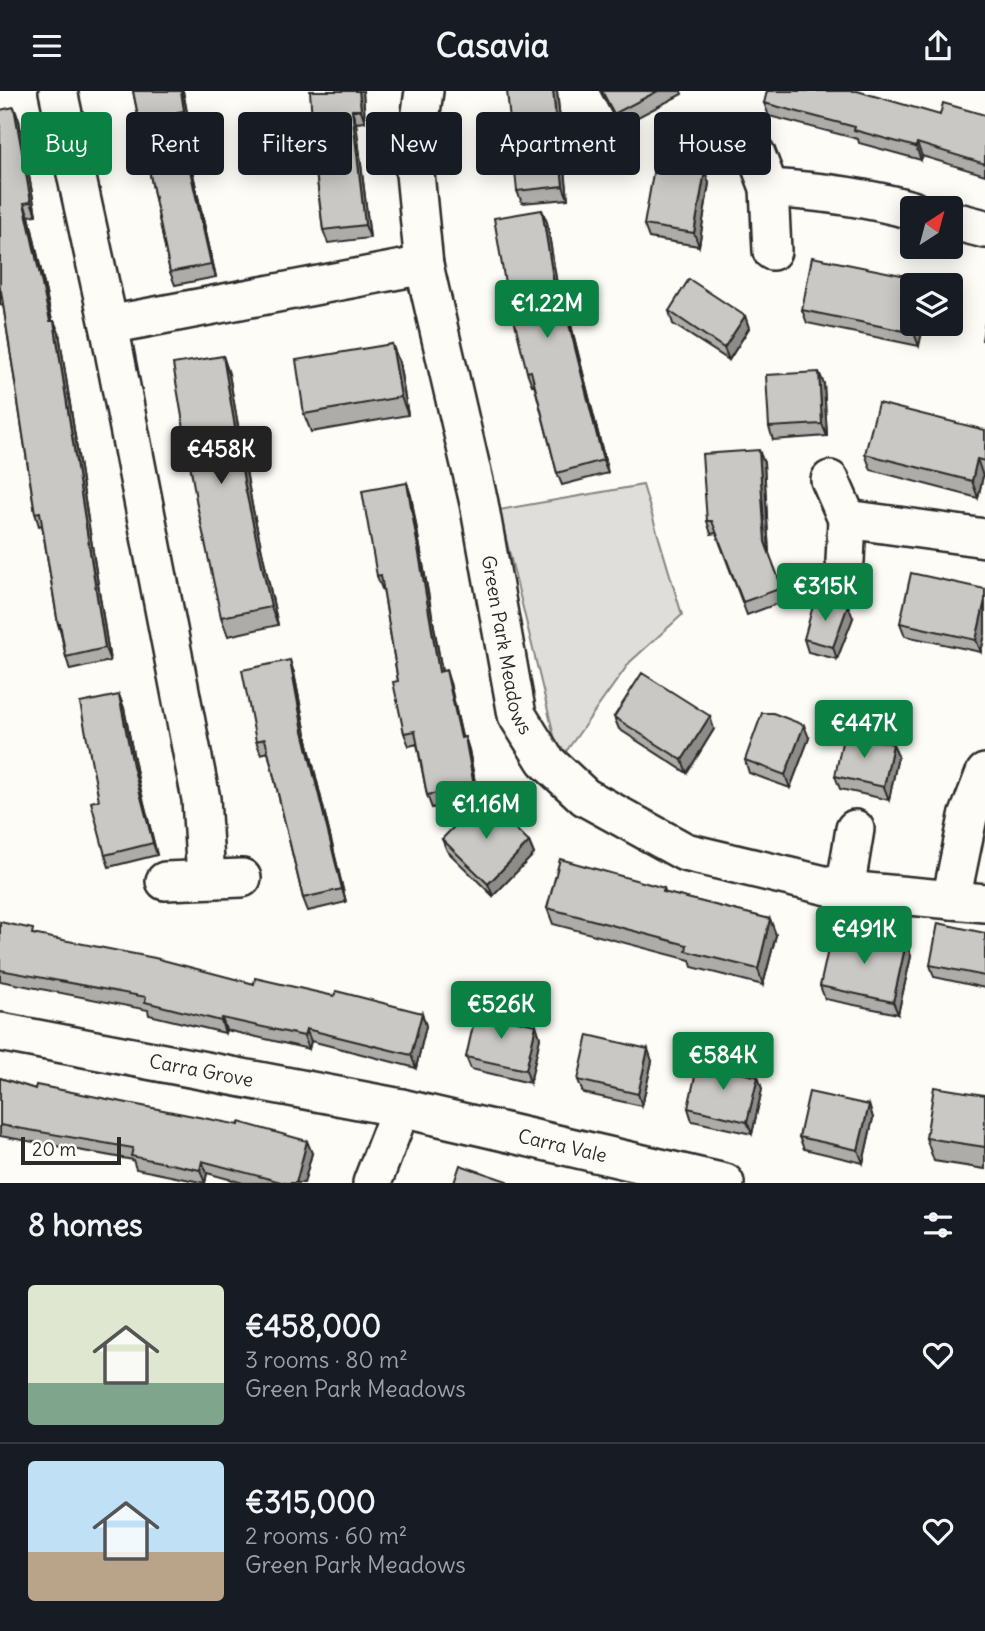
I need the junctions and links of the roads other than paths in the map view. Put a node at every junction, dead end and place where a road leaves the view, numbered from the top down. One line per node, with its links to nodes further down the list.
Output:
1 (58, 91): 10 (street)
2 (424, 91): 9 (street, Green Park Meadows)
3 (764, 175): 4 (street)
4 (769, 188): 5 (street); 8 (street)
5 (900, 207)
6 (963, 223): 7 (street)
7 (985, 229)
8 (772, 251)
9 (424, 265): 10 (street); 20 (street, Green Park Meadows)
10 (110, 325): 17 (street)
11 (830, 480): 12 (street)
12 (847, 519): 13 (street); 14 (street)
13 (985, 538)
14 (845, 561)
15 (985, 773): 21 (street, Green Park Meadows)
16 (855, 829): 20 (street)
17 (206, 878): 18 (street); 19 (street)
18 (242, 878)
19 (165, 881)
20 (845, 890): 21 (street, Green Park Meadows); 22 (street)
21 (968, 902)
22 (844, 930)
23 (0, 1032): 24 (street, Carra Grove)
24 (401, 1108): 25 (street); 26 (street, Carra Vale)
25 (372, 1183)
26 (725, 1183)

